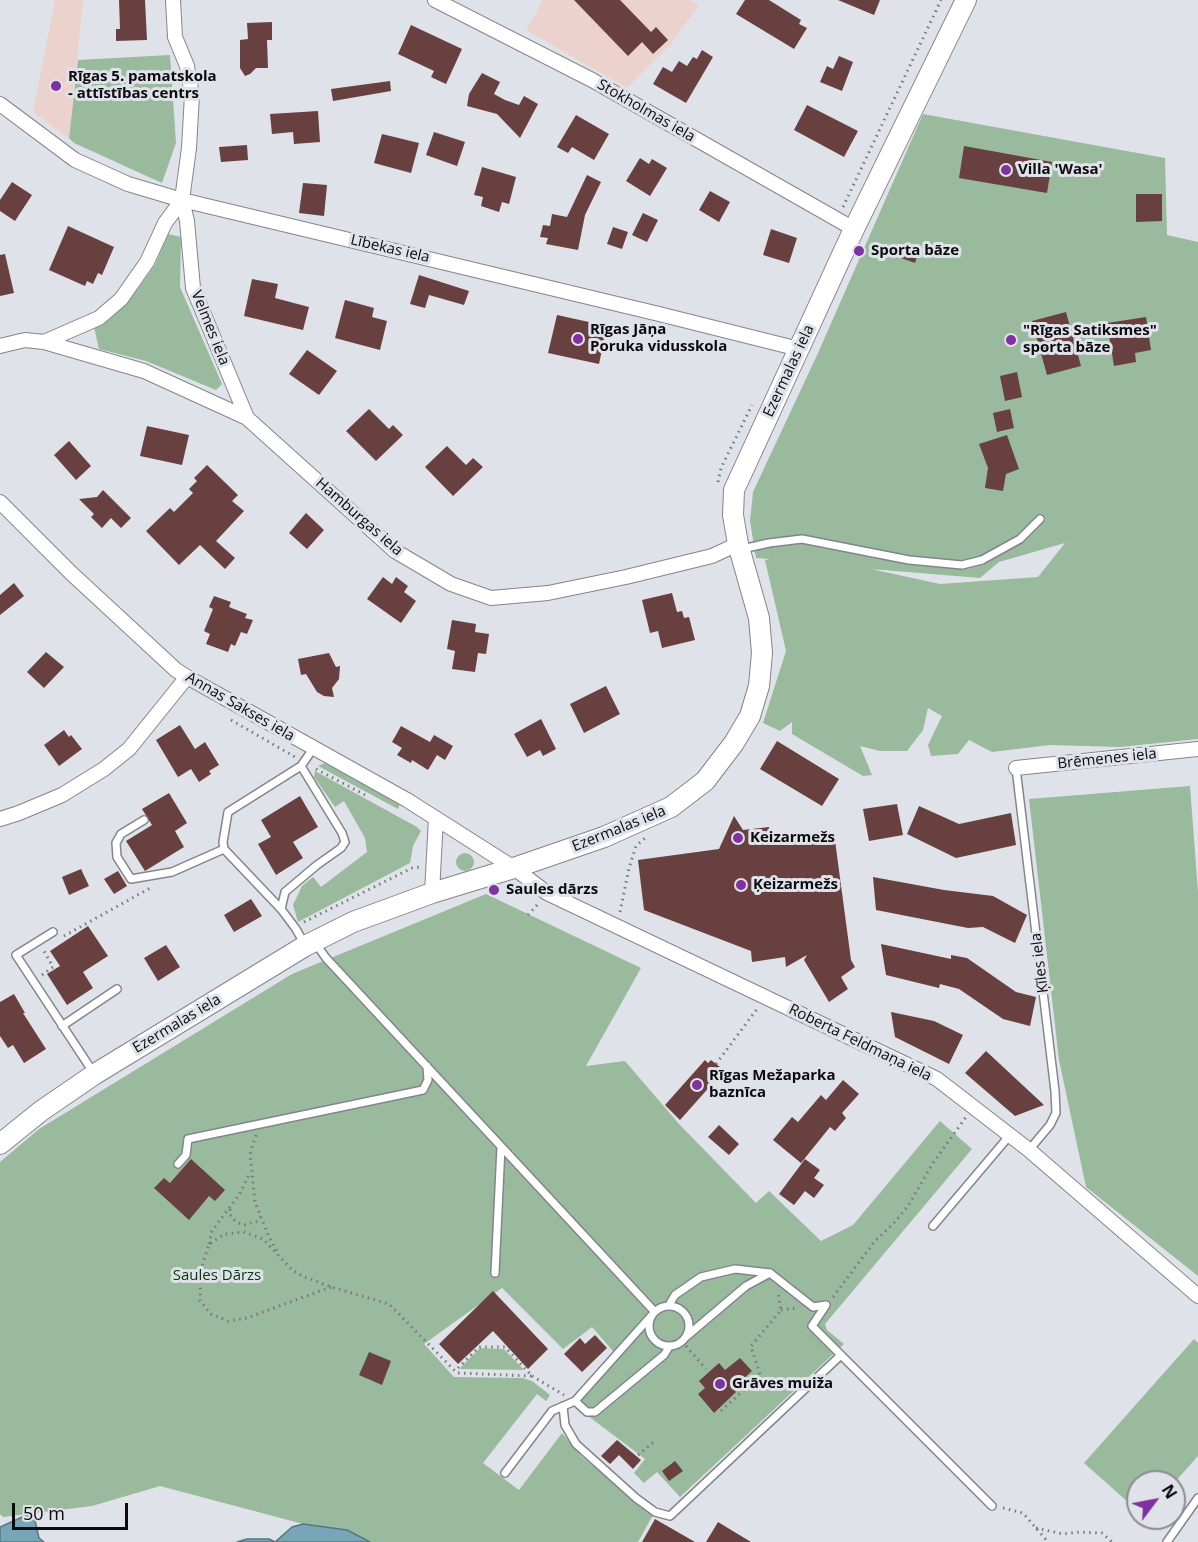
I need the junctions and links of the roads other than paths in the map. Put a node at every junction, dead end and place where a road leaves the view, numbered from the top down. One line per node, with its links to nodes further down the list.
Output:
1 (173, 0): 5 (street, Velmes iela)
2 (435, 0): 6 (street, Stokholmas iela)
3 (966, 0): 6 (street, Ezermalas iela)
4 (0, 104): 5 (street, Lībekas iela)
5 (182, 200): 7 (street, Velmes iela); 9 (street, Lībekas iela); 10 (street, Velmes iela)
6 (847, 225): 9 (street, Ezermalas iela)
7 (44, 342): 8 (street, Hamburgas iela); 10 (street, Hamburgas iela)
8 (0, 346)
9 (799, 349): 13 (street, Ezermalas iela)
10 (247, 418): 13 (street, Hamburgas iela)
11 (0, 502): 14 (street, Annas Sakses iela)
12 (1040, 519): 13 (lane)
13 (739, 547): 23 (street, Ezermalas iela)
14 (187, 677): 15 (street, Annas Sakses iela); 20 (street)
15 (313, 749): 17 (lane); 19 (street, Annas Sakses iela)
16 (1198, 749): 18 (street, Brēmenes iela)
17 (301, 766): 22 (lane); 25 (lane)
18 (1016, 768): 35 (lane, Ķīles iela)
19 (436, 818): 23 (street, Annas Sakses iela); 24 (street)
20 (0, 819)
21 (144, 820): 22 (lane)
22 (224, 849): 25 (lane)
23 (514, 868): 24 (street, Ezermalas iela); 32 (street, Roberta Feldmaņa iela)
24 (432, 893): 27 (street, Ezermalas iela)
25 (281, 909): 27 (lane)
26 (53, 932): 29 (lane)
27 (310, 944): 30 (lane); 31 (street, Ezermalas iela)
28 (117, 989): 29 (lane)
29 (62, 1026): 31 (lane)
30 (427, 1066): 34 (lane); 36 (lane)
31 (95, 1074): 33 (street, Ezermalas iela)
32 (1010, 1136): 35 (street, Roberta Feldmaņa iela); 37 (lane)
33 (0, 1144)
34 (501, 1147): 38 (lane); 42 (lane)
35 (1029, 1150): 40 (street, Roberta Feldmaņa iela)
36 (178, 1164)
37 (933, 1226)
38 (495, 1273)
39 (773, 1275): 41 (lane); 43 (lane); 45 (lane)
40 (1198, 1296)
41 (669, 1305): 42 (lane); 43 (lane)
42 (652, 1313): 44 (lane); 46 (lane)
43 (687, 1336): 44 (lane)
44 (669, 1347): 46 (lane)
45 (841, 1355): 47 (lane); 50 (lane)
46 (575, 1401): 47 (lane)
47 (563, 1406): 48 (lane)
48 (505, 1473)
49 (1198, 1498): 51 (lane)
50 (992, 1506)
51 (1167, 1542)

